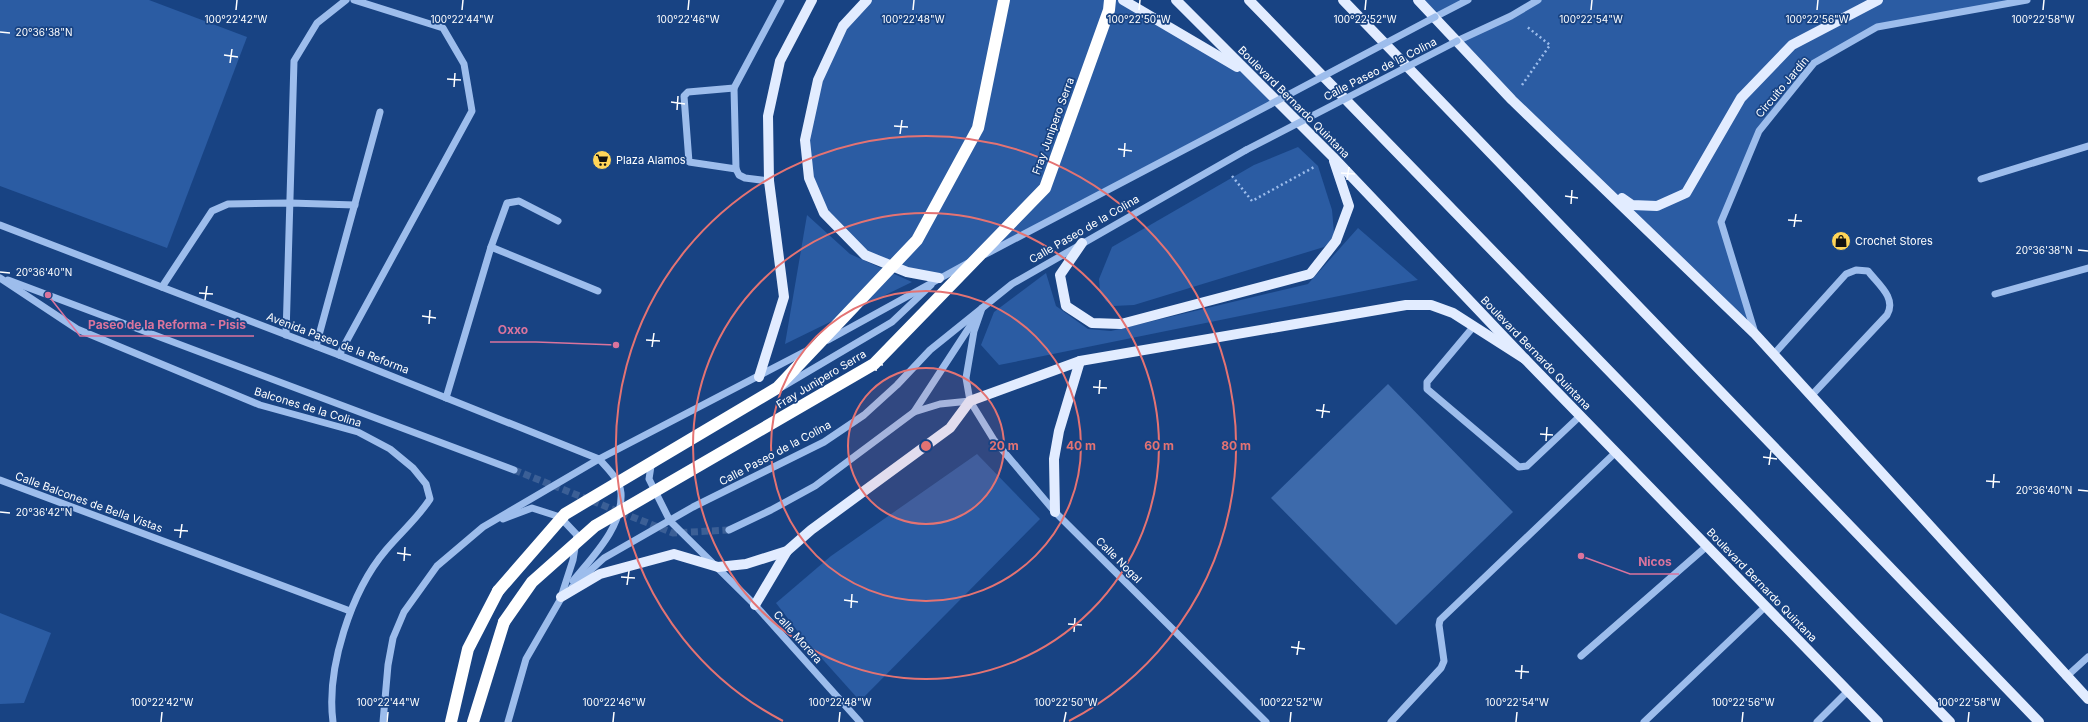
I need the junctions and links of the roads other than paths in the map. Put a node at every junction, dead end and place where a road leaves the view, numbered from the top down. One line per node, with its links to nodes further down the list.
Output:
1 (346, 0): 26 (street)
2 (354, 0): 44 (street)
3 (781, 0): 18 (street)
4 (812, 0): 24 (main road)
5 (867, 0): 34 (main road)
6 (1004, 0): 77 (highway, Fray Junipero Serra, bridge)
7 (1110, 0): 78 (highway, Fray Junipero Serra, bridge)
8 (1123, 0): 17 (main road)
9 (1176, 0): 17 (main road, Boulevard Bernardo Quintana)
10 (1249, 0): 85 (main road)
11 (1343, 0): 86 (main road)
12 (1418, 0): 25 (main road)
13 (1468, 0): 34 (street, Calle Paseo de la Colina, bridge)
14 (1538, 0): 30 (street, Calle Paseo de la Colina, bridge)
15 (1878, 0): 25 (main road)
16 (2027, 0): 40 (street, Circuito Jardín)
17 (1250, 75): 21 (main road, Boulevard Bernardo Quintana)
18 (734, 88): 22 (street); 22 (street)
19 (380, 112): 27 (street)
20 (2088, 146): 23 (street)
21 (1333, 157): 30 (main road); 45 (main road, Boulevard Bernardo Quintana)
22 (736, 168): 24 (street)
23 (1981, 179)
24 (769, 181): 47 (main road)
25 (1602, 185): 40 (main road)
26 (290, 203): 27 (street); 35 (street); 41 (street)
27 (354, 205): 42 (street)
28 (558, 221): 31 (street)
29 (0, 225): 35 (street, Avenida Paseo de la Reforma)
30 (1082, 242): 38 (street, Calle Paseo de la Colina)
31 (491, 247): 36 (street); 49 (street)
32 (2088, 268): 37 (street)
33 (0, 278): 55 (street); 67 (street, Balcones de la Colina)
34 (939, 278): 47 (street, Calle Paseo de la Colina); 58 (street, Calle Morera)
35 (162, 287): 41 (street, Avenida Paseo de la Reforma)
36 (598, 291)
37 (1995, 294)
38 (982, 308): 50 (street); 51 (street); 58 (street, Calle Paseo de la Colina)
39 (1474, 326): 45 (main road); 46 (main road); 52 (street)
40 (1755, 334): 43 (main road)
41 (286, 335): 42 (street, Avenida Paseo de la Reforma)
42 (316, 346): 44 (street, Avenida Paseo de la Reforma)
43 (1774, 354): 48 (main road); 48 (street)
44 (339, 355): 49 (street, Avenida Paseo de la Reforma)
45 (1524, 359): 52 (main road, Boulevard Bernardo Quintana)
46 (1080, 361): 50 (main road); 57 (main road)
47 (759, 377): 54 (street, Calle Paseo de la Colina)
48 (1811, 396): 70 (main road)
49 (446, 398): 54 (street, Avenida Paseo de la Reforma)
50 (970, 401): 51 (street); 57 (street, Calle Nogal); 62 (main road)
51 (914, 412): 60 (street)
52 (1580, 416): 53 (main road, Boulevard Bernardo Quintana)
53 (1616, 452): 61 (main road, Boulevard Bernardo Quintana); 81 (street)
54 (599, 460): 59 (street, Calle Paseo de la Colina); 64 (street)
55 (514, 470)
56 (0, 480): 67 (street, Calle Balcones de Bella Vistas)
57 (1056, 512): 80 (street, Calle Nogal)
58 (670, 520): 63 (street, Calle Morera); 64 (street, Calle Paseo de la Colina)
59 (483, 527): 64 (street); 76 (street)
60 (729, 530)
61 (1707, 546): 66 (main road, Boulevard Bernardo Quintana); 68 (street)
62 (787, 551): 63 (main road); 65 (main road)
63 (718, 567): 64 (main road); 65 (street, Calle Morera)
64 (561, 597): 74 (street)
65 (755, 606): 79 (street, Calle Morera)
66 (1766, 606): 71 (main road, Boulevard Bernardo Quintana); 82 (street)
67 (350, 611): 75 (street, Balcones de la Colina)
68 (1581, 656)
69 (2088, 658): 70 (street)
70 (2066, 677): 72 (main road); 73 (main road)
71 (1848, 691): 83 (street); 84 (main road, Boulevard Bernardo Quintana)
72 (2088, 699)
73 (2088, 704)
74 (510, 721)
75 (333, 722)
76 (383, 722)
77 (451, 722)
78 (473, 722)
79 (860, 722)
80 (1266, 722)
81 (1391, 722)
82 (1644, 722)
83 (1817, 722)
84 (1878, 722)
85 (1950, 722)
86 (2039, 722)

